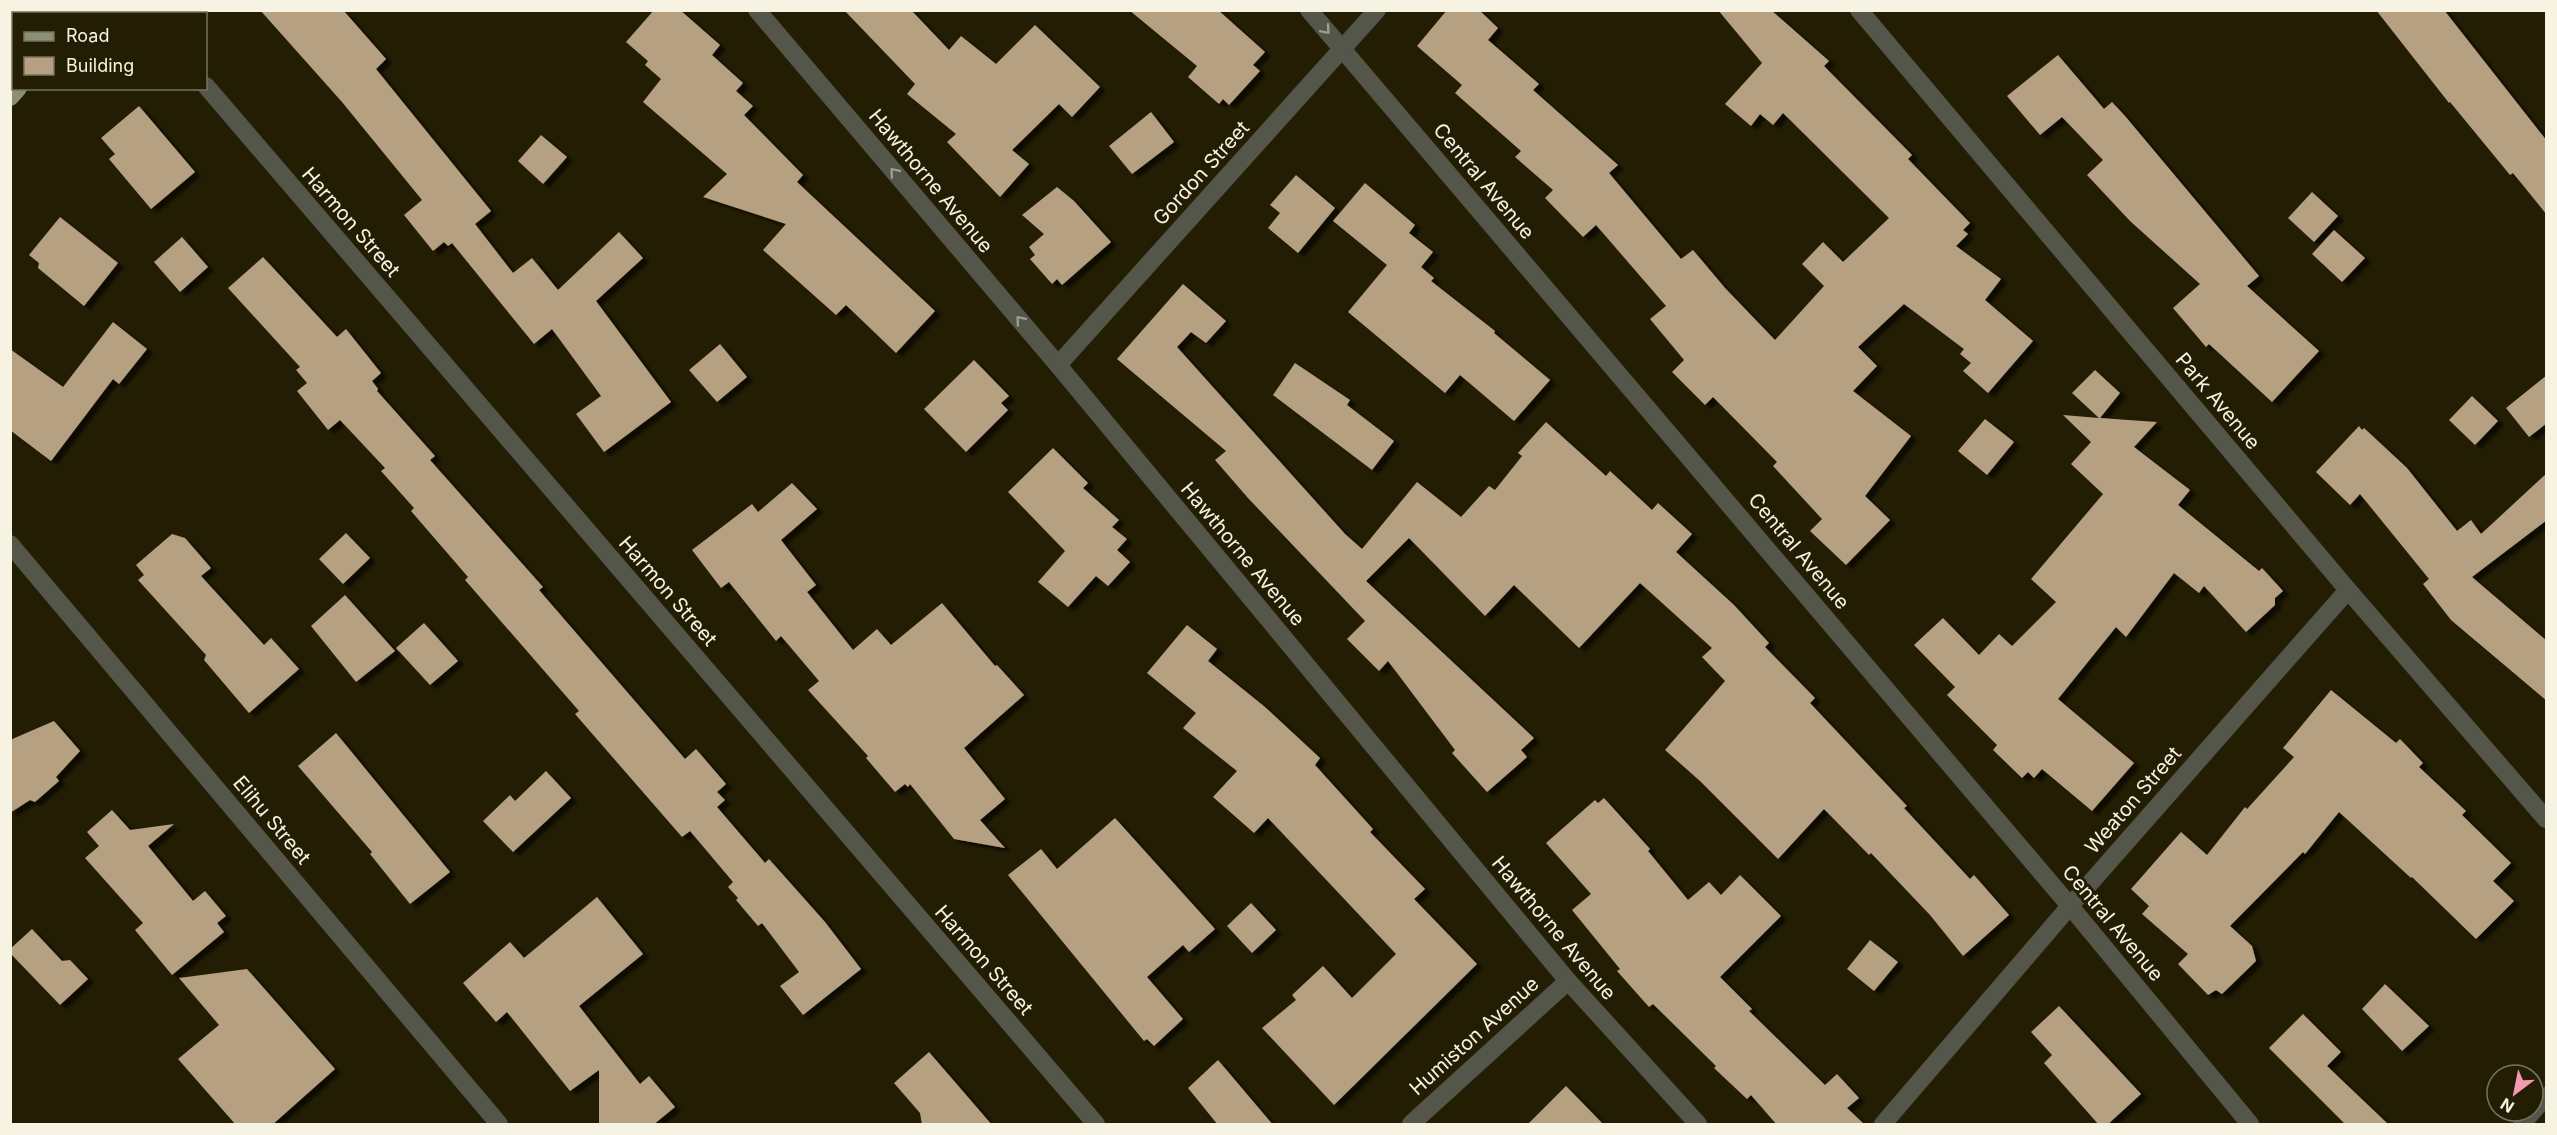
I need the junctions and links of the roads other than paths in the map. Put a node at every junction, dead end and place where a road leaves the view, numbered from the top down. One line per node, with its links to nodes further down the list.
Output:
1 (757, 10): 7 (street, Hawthorne Avenue, one-way to 1)
2 (1309, 10): 5 (street, Central Avenue, one-way to 5)
3 (1377, 10): 5 (street, Gordon Street)
4 (1859, 10): 9 (street, Park Avenue)
5 (1343, 49): 7 (street, Gordon Street); 11 (street, Central Avenue)
6 (207, 87): 15 (street, Harmon Street)
7 (1058, 365): 12 (street, Hawthorne Avenue)
8 (10, 544): 14 (street, Elihu Street)
9 (2348, 590): 10 (street, Park Avenue); 11 (street, Weaton Street)
10 (2547, 819)
11 (2070, 906): 18 (street, Weaton Street); 19 (street, Central Avenue)
12 (1568, 981): 16 (street, Humiston Avenue); 17 (street, Hawthorne Avenue)
13 (2547, 1096): 20 (street)
14 (499, 1125)
15 (1096, 1125)
16 (1411, 1125)
17 (1698, 1125)
18 (1884, 1125)
19 (2250, 1125)
20 (2522, 1125)

